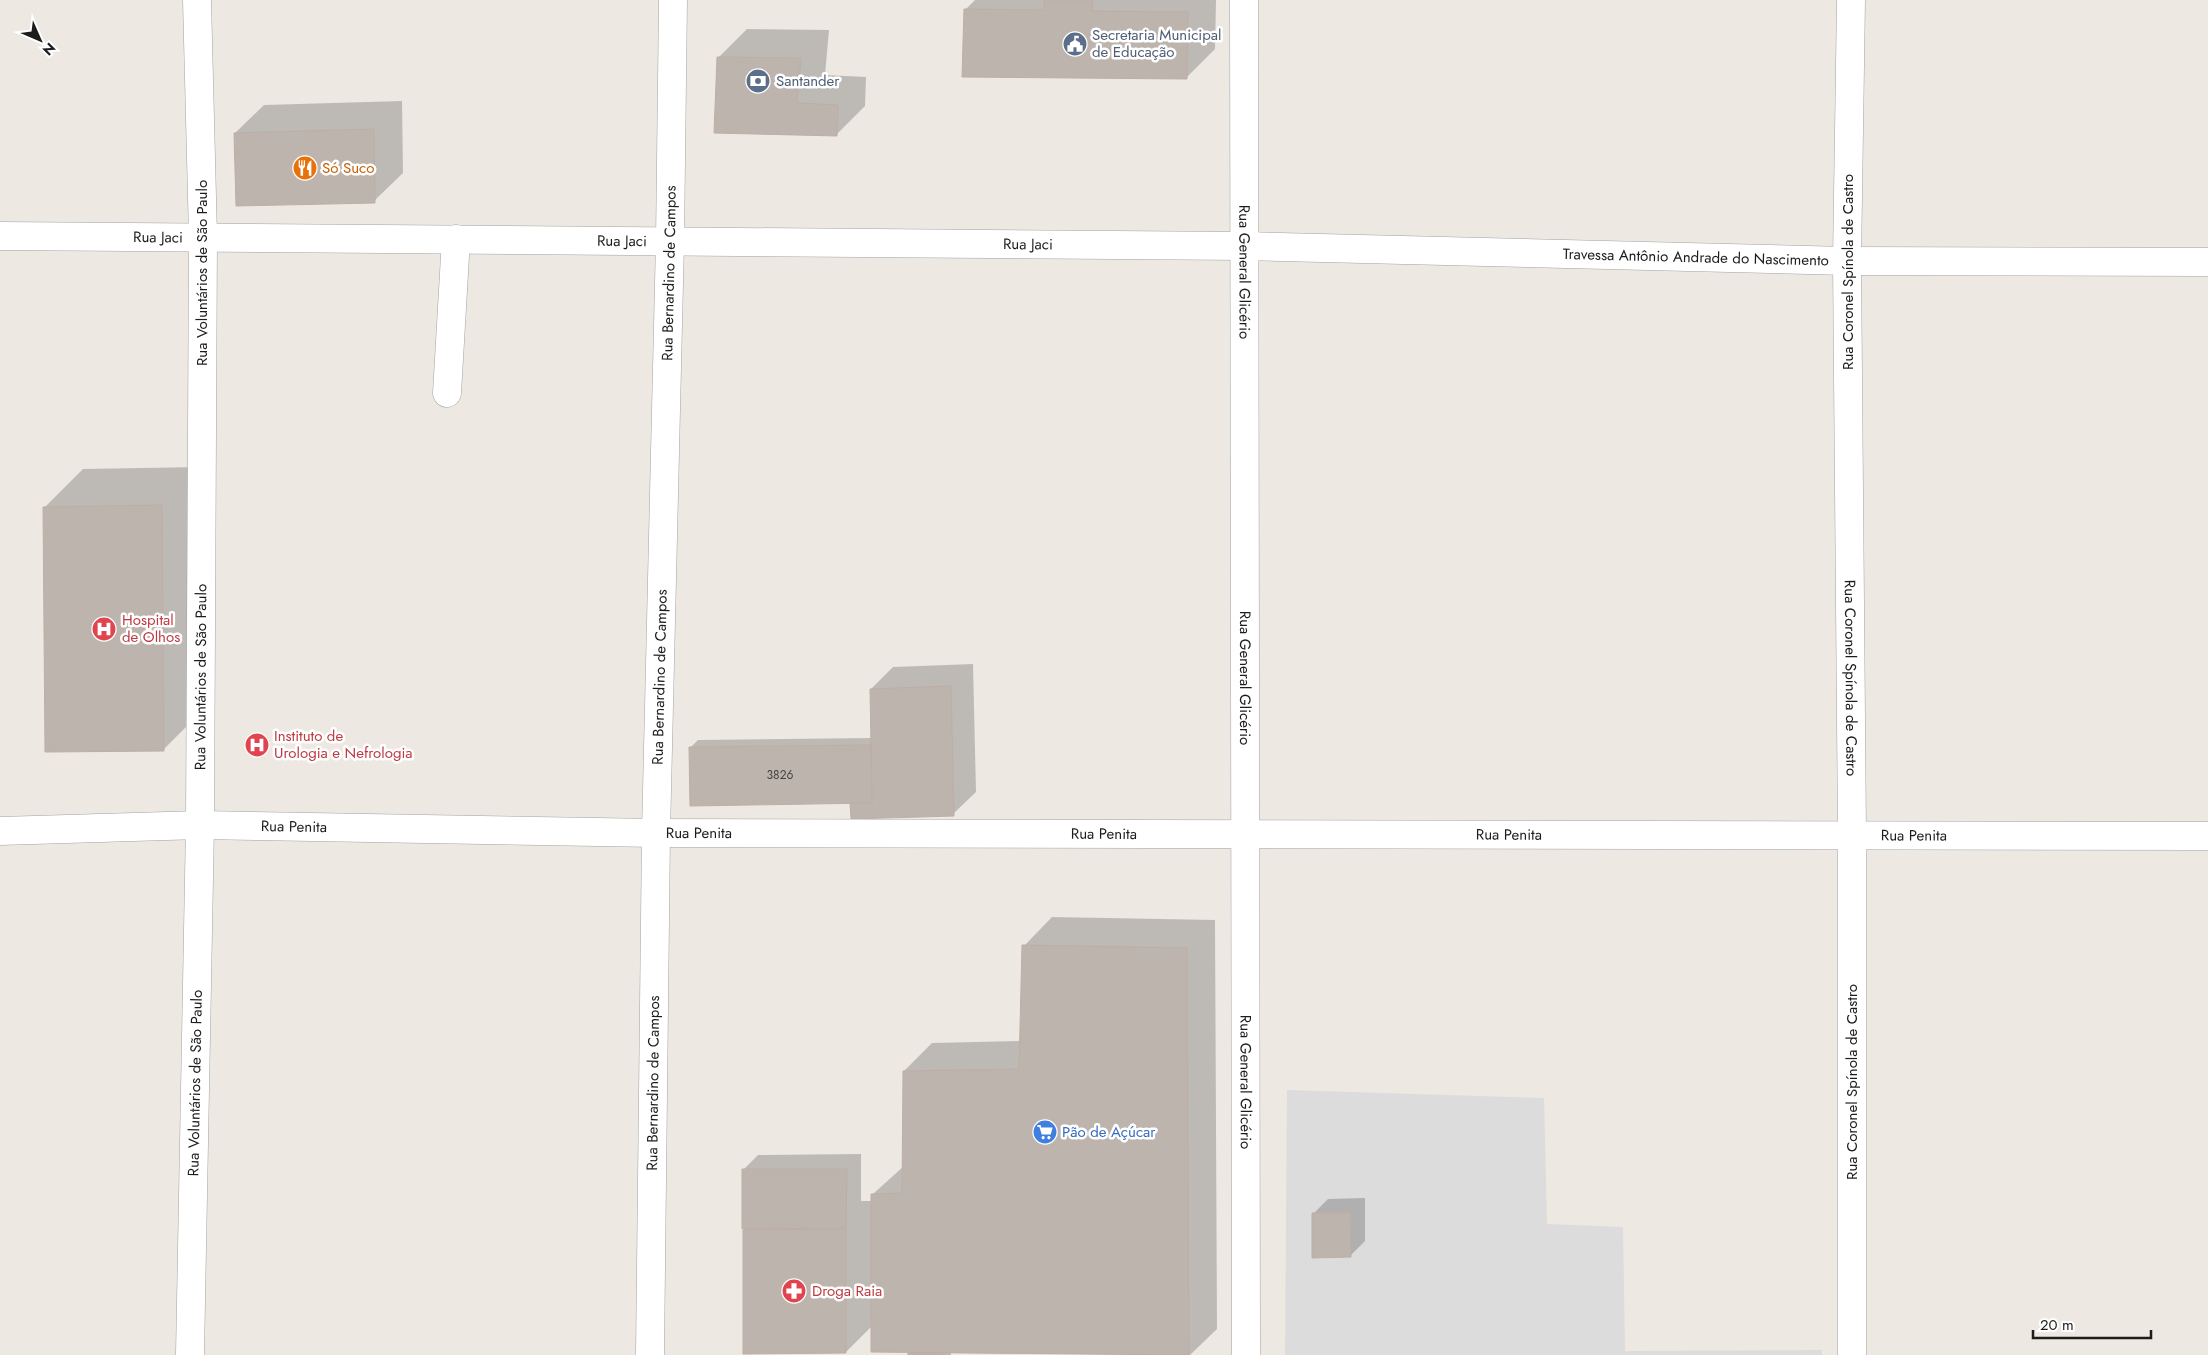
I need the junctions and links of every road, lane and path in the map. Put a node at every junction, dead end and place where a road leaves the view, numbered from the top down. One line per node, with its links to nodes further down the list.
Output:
1 (197, 0): 6 (street, Rua Voluntários de São Paulo)
2 (674, 0): 8 (street, Rua Bernardino de Campos)
3 (1244, 0): 9 (street, Rua General Glicério)
4 (1851, 0): 10 (street, Rua Coronel Spínola de Castro)
5 (0, 236): 6 (street, Rua Jaci)
6 (203, 237): 7 (street, Rua Jaci); 13 (street, Rua Voluntários de São Paulo)
7 (456, 239): 8 (street, Rua Jaci); 12 (street)
8 (670, 241): 9 (street, Rua Jaci); 15 (street, Rua Bernardino de Campos)
9 (1244, 246): 10 (street, Travessa Antônio Andrade do Nascimento); 16 (street, Rua General Glicério)
10 (1847, 261): 11 (street, Travessa Antônio Andrade do Nascimento); 17 (street, Rua Coronel Spínola de Castro)
11 (2208, 262)
12 (447, 393)
13 (200, 825): 14 (street, Rua Penita); 15 (street, Rua Penita); 19 (street, Rua Voluntários de São Paulo)
14 (0, 831)
15 (656, 833): 16 (street, Rua Penita); 20 (street, Rua Bernardino de Campos)
16 (1246, 834): 17 (street, Rua Penita); 21 (street, Rua General Glicério)
17 (1852, 834): 18 (street, Rua Penita); 22 (street, Rua Coronel Spínola de Castro)
18 (2208, 836)
19 (190, 1355)
20 (650, 1355)
21 (1246, 1355)
22 (1852, 1355)

